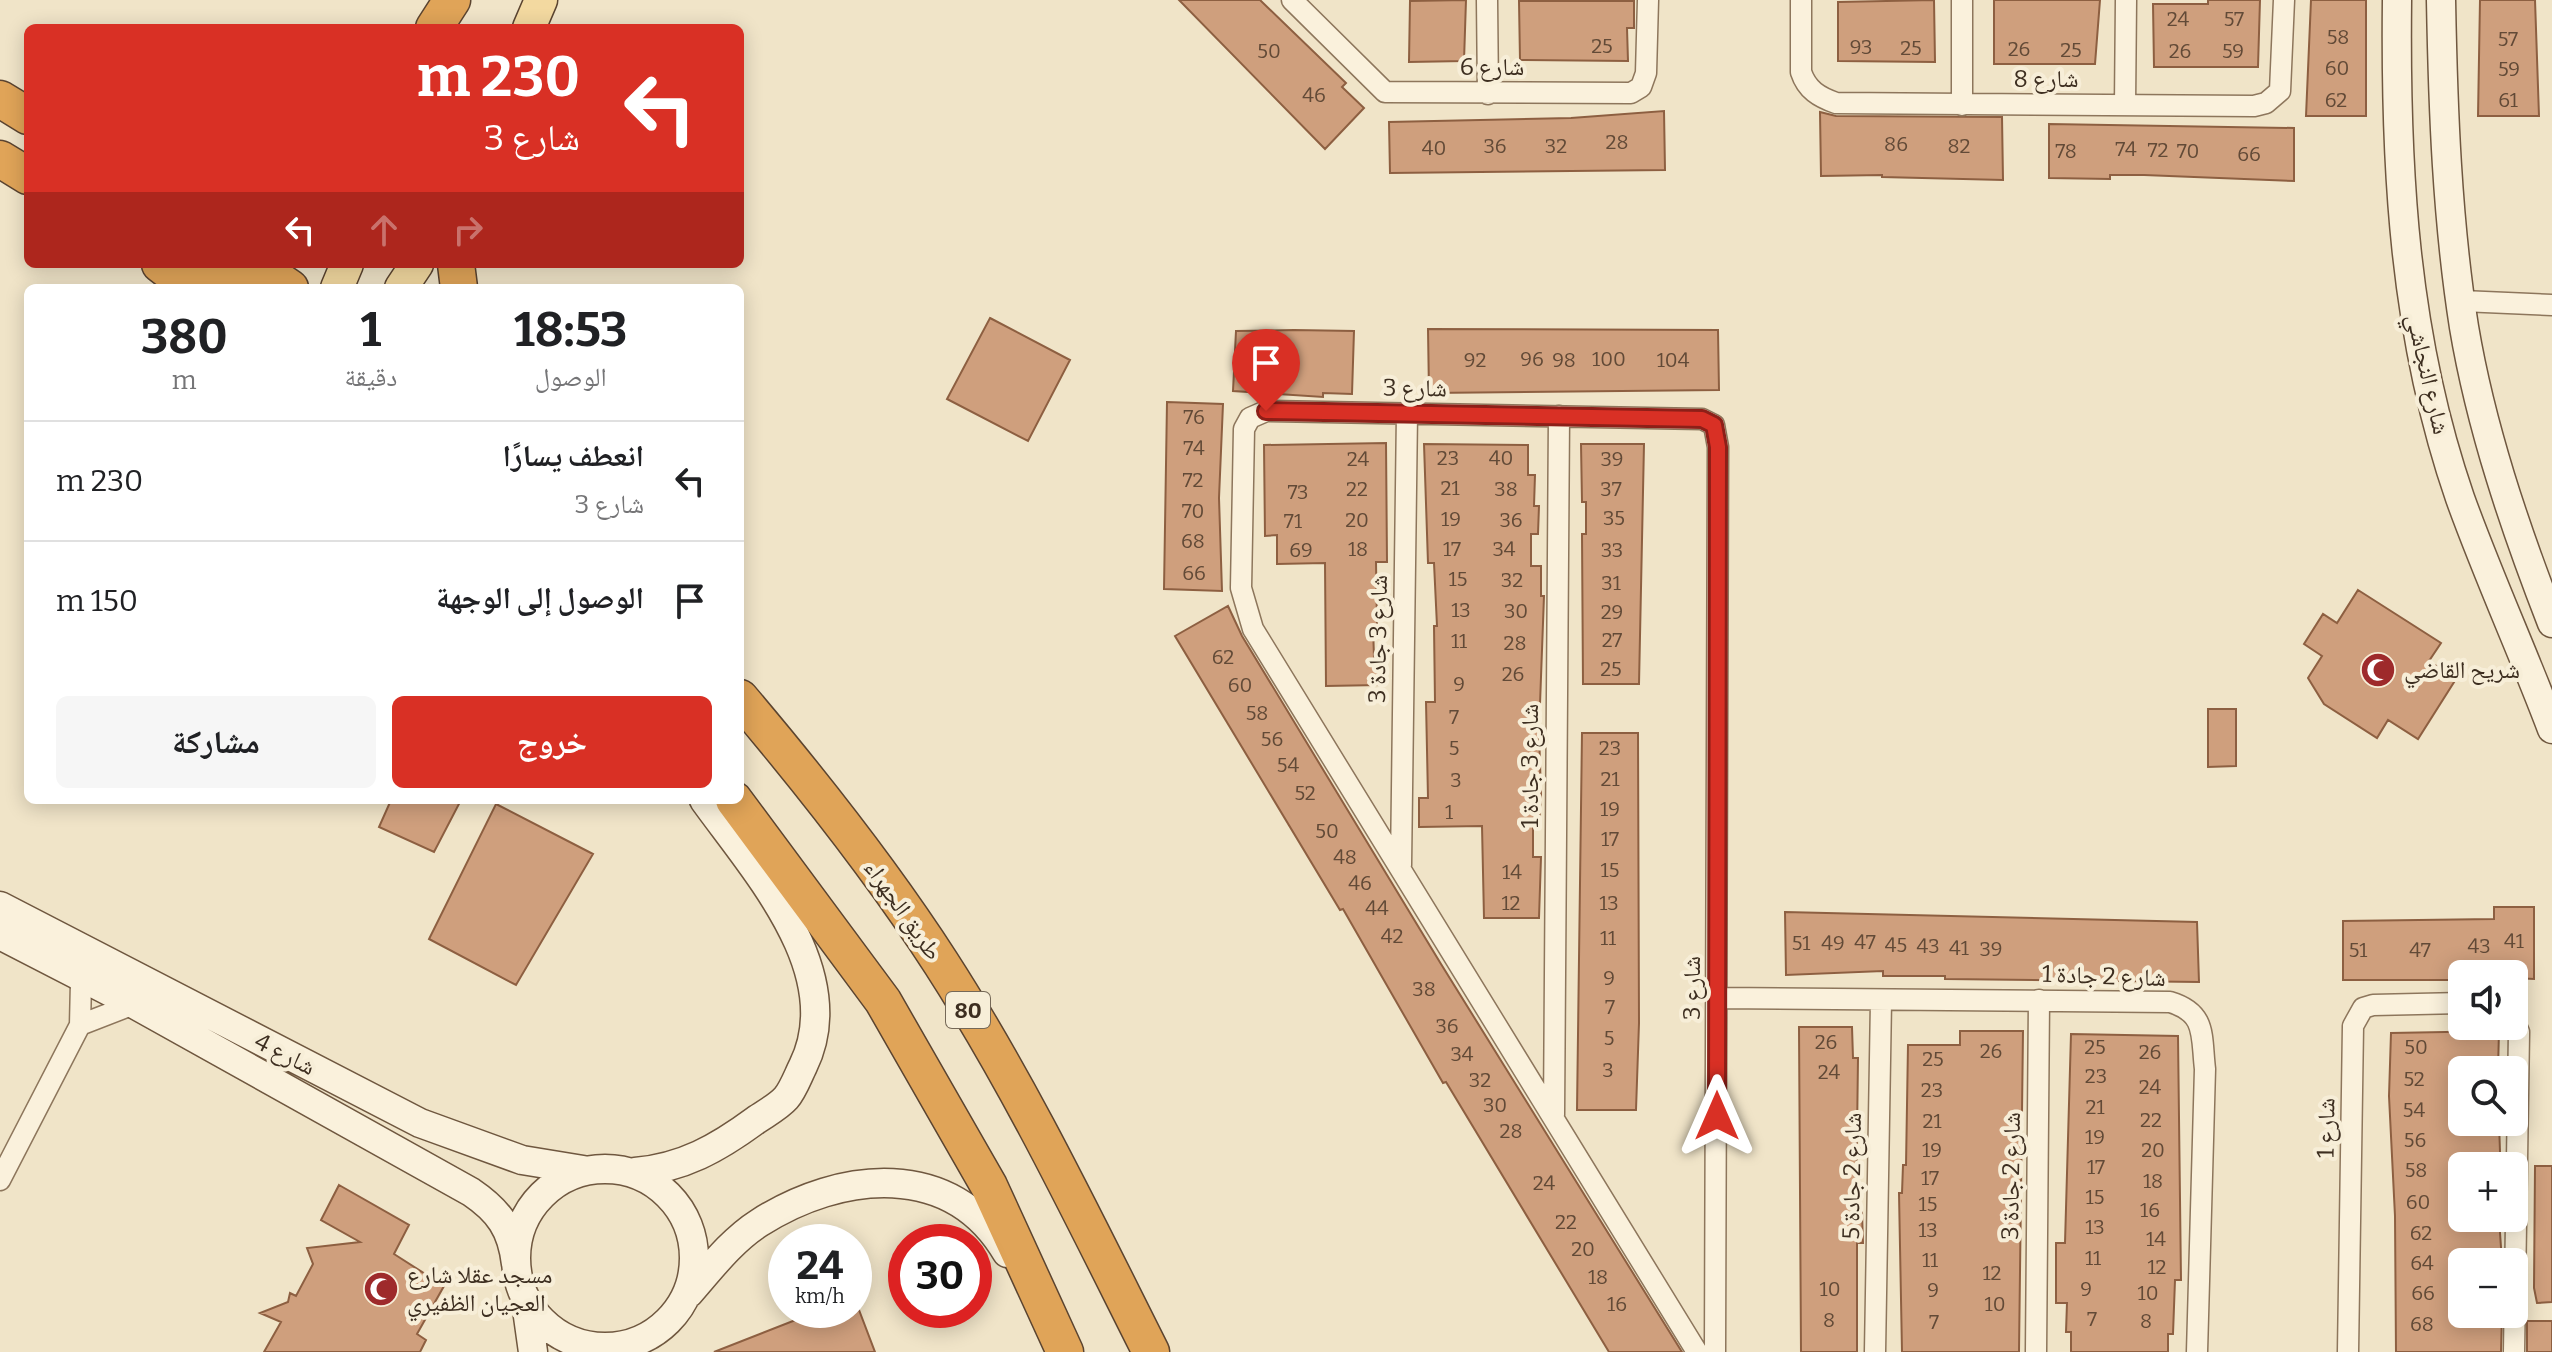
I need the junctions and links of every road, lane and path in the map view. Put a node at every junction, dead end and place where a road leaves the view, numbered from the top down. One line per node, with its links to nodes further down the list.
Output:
1 (452, 0): 13 (highway)
2 (467, 0): 14 (main road)
3 (541, 0): 15 (main road)
4 (1292, 0): 16 (street, شارع 6)
5 (1487, 0): 16 (street)
6 (1648, 0): 16 (street, شارع 6)
7 (1801, 0): 18 (street, شارع 8)
8 (1962, 0): 18 (street)
9 (2126, 0): 19 (street)
10 (2284, 0): 19 (street, شارع 8)
11 (2397, 0): 37 (street, شارع النجاشي)
12 (2441, 0): 31 (street, شارع النجاشي)
13 (437, 24)
14 (458, 24)
15 (531, 24)
16 (1488, 94)
17 (0, 99): 20 (highway)
18 (1962, 105): 19 (street, شارع 8)
19 (2125, 105)
20 (24, 114)
21 (0, 150): 22 (highway)
22 (24, 157)
23 (0, 159): 24 (highway)
24 (24, 174)
25 (165, 268): 28 (highway)
26 (216, 268): 29 (highway)
27 (261, 268): 30 (highway)
28 (186, 284)
29 (240, 284)
30 (284, 284)
31 (2462, 301): 32 (street); 35 (street, شارع النجاشي)
32 (2552, 305)
33 (1407, 413): 34 (street, شارع 3); 40 (street, شارع 3 جادة 3); 40 (street, شارع 3)
34 (1559, 416): 44 (street, شارع 3); 51 (street, شارع 3 جادة 1)
35 (2552, 623)
36 (744, 703): 61 (highway, طريق الجهراء / 80)
37 (2552, 729)
38 (707, 804): 53 (street)
39 (737, 804): 60 (highway)
40 (1401, 866): 51 (street, شارع 3)
41 (0, 906): 52 (street, شارع 4)
42 (0, 935): 43 (street, شارع 4)
43 (75, 973): 48 (street, شارع 4); 49 (street)
44 (1718, 998): 46 (street, شارع 2 جادة 1); 63 (street, شارع 3)
45 (2039, 1000): 46 (street, شارع 2 جادة 1); 65 (street, شارع 2 جادة 3); 66 (street, شارع 2 جادة 1)
46 (1881, 1001): 64 (street, شارع 2 جادة 5)
47 (2448, 1003): 67 (street, شارع 1)
48 (134, 1004): 49 (street); 55 (street, شارع 4)
49 (80, 1025): 54 (street)
50 (2519, 1040): 68 (street)
51 (1554, 1115): 62 (street, شارع 3)
52 (583, 1170): 53 (street); 55 (street)
53 (635, 1172): 56 (street)
54 (0, 1180)
55 (516, 1264): 57 (street)
56 (688, 1293): 58 (street); 60 (street)
57 (525, 1297): 58 (street); 59 (street)
58 (637, 1345)
59 (533, 1352)
60 (1063, 1352)
61 (1151, 1352)
62 (1697, 1352)
63 (1715, 1352)
64 (1875, 1352)
65 (2036, 1352)
66 (2197, 1352)
67 (2348, 1352)
68 (2514, 1352)

